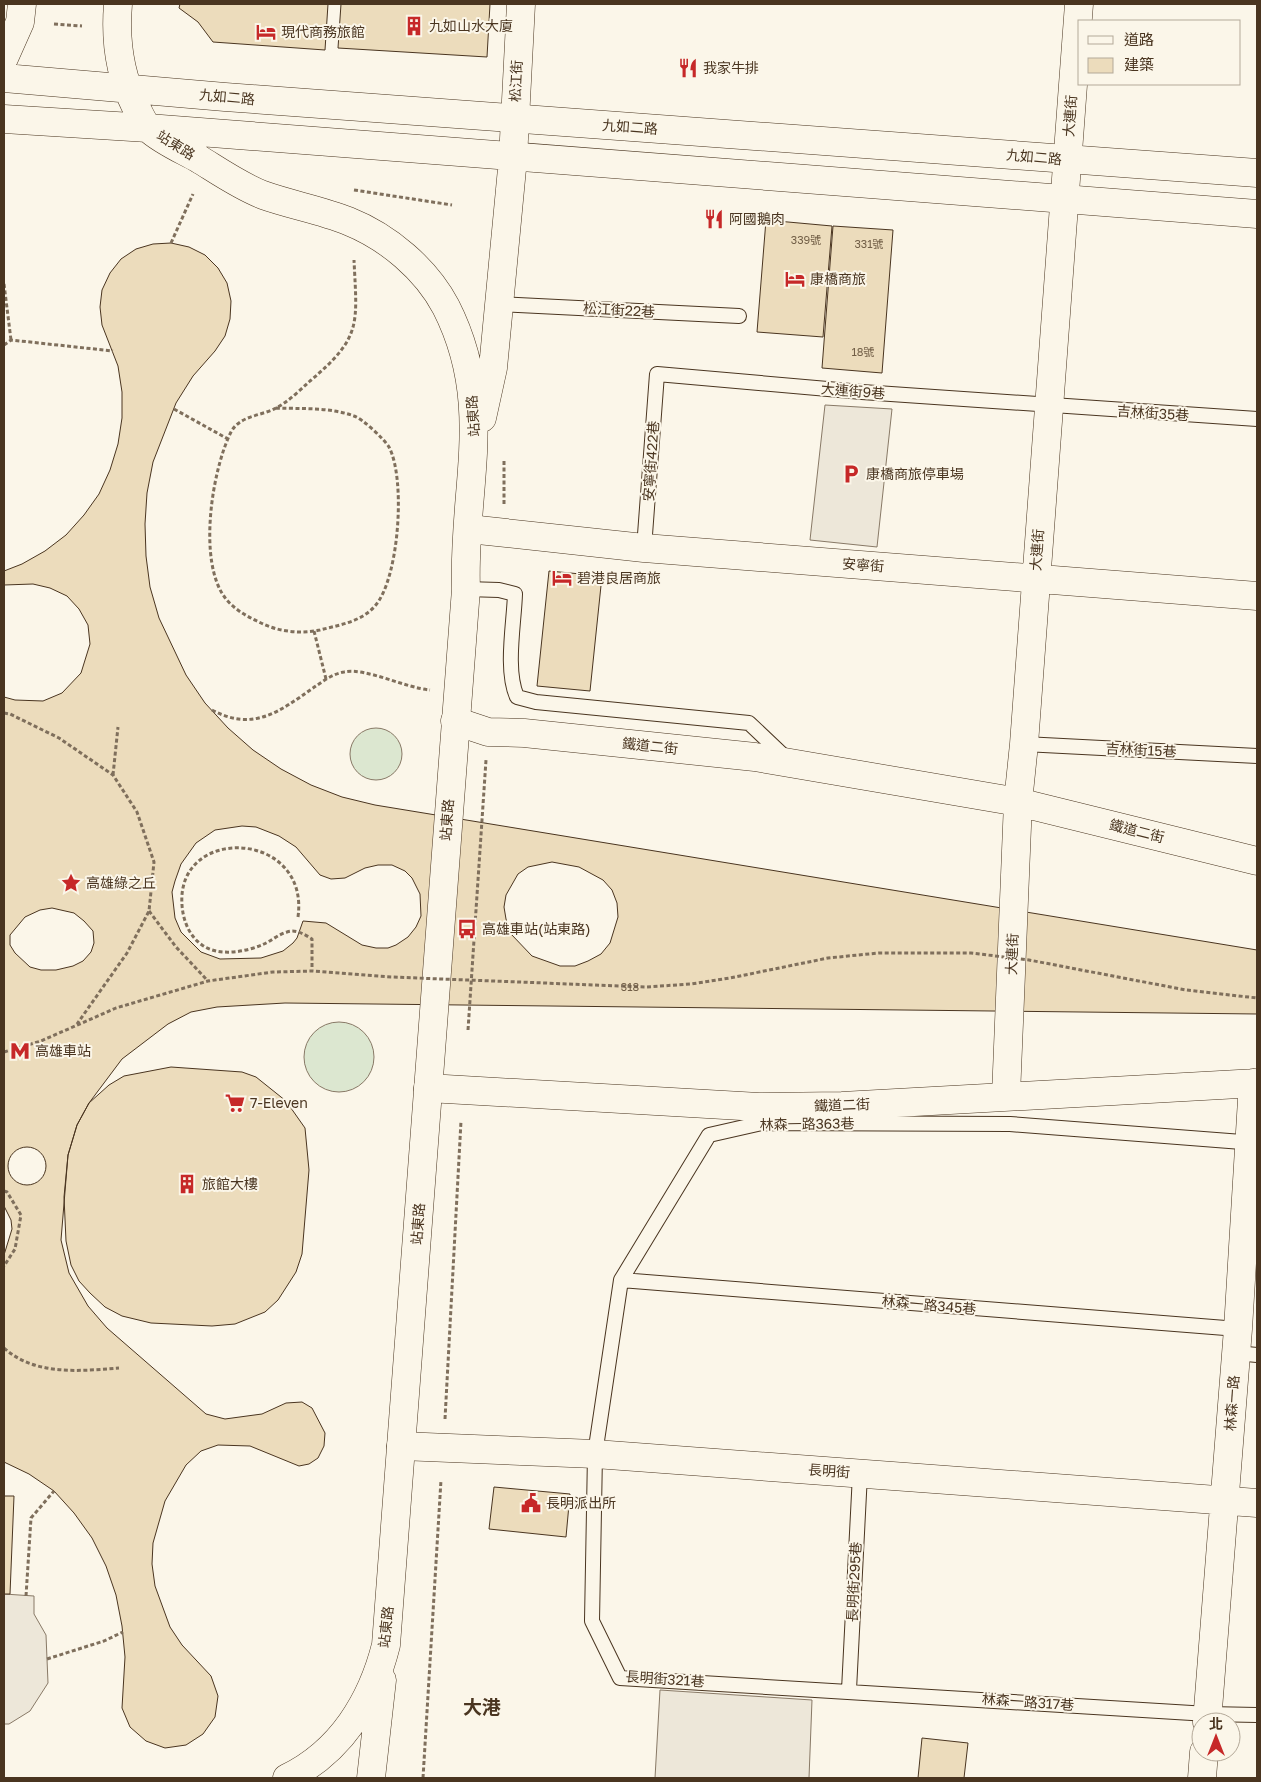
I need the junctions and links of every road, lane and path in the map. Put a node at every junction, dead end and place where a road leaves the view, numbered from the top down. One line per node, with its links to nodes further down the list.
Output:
1 (22, 4): 7 (street)
2 (521, 4): 10 (street, 松江街)
3 (1079, 4): 14 (street, 大連街)
4 (117, 6): 9 (street, 站東路)
5 (54, 24): 6 (path)
6 (82, 26)
7 (4, 58)
8 (4, 78): 9 (street, 九如二路)
9 (127, 88): 10 (street, 九如二路); 12 (street, 站東路)
10 (514, 118): 13 (street, 松江街); 14 (street, 九如二路)
11 (4, 119): 12 (street)
12 (148, 128): 13 (street); 36 (street, 站東路)
13 (513, 158): 18 (street); 24 (street, 松江街)
14 (1066, 159): 15 (street, 九如二路); 18 (street, 大連街)
15 (1257, 174)
16 (346, 188): 19 (path)
17 (193, 194): 21 (path)
18 (1063, 199): 20 (street); 30 (street, 大連街)
19 (452, 205)
20 (1257, 214)
21 (171, 242)
22 (354, 260): 31 (path)
23 (4, 284): 26 (path)
24 (499, 304): 25 (lane, 松江街22巷); 36 (street, 松江街)
25 (739, 316)
26 (11, 340): 27 (path); 28 (path)
27 (4, 346)
28 (113, 351)
29 (657, 374): 30 (lane, 大連街9巷); 39 (lane, 安寧街422巷)
30 (1048, 406): 33 (lane, 吉林街35巷); 40 (street, 大連街)
31 (276, 408): 34 (path); 43 (path)
32 (174, 409): 34 (path)
33 (1257, 419)
34 (228, 439): 43 (path)
35 (504, 455): 38 (path)
36 (474, 456): 37 (street, 站東路)
37 (469, 529): 38 (street, 安寧街); 41 (street, 站東路)
38 (503, 532): 39 (street, 安寧街)
39 (644, 548): 40 (street, 安寧街)
40 (1035, 578): 42 (street, 安寧街); 50 (street, 大連街)
41 (466, 589): 48 (street, 站東路); 52 (lane)
42 (1257, 596)
43 (314, 631): 44 (path)
44 (326, 679): 45 (path); 46 (path)
45 (416, 689)
46 (212, 710)
47 (4, 713): 53 (path, bridge)
48 (454, 720): 52 (street, 鐵道二街); 66 (street, 站東路)
49 (118, 727): 53 (path)
50 (1024, 744): 51 (lane, 吉林街15巷); 55 (street, 大連街)
51 (1257, 756)
52 (791, 763): 55 (street, 鐵道二街)
53 (113, 775): 57 (path, bridge)
54 (483, 802): 63 (path)
55 (1018, 802): 56 (street, 鐵道二街); 67 (street, 大連街)
56 (1257, 861)
57 (149, 912): 60 (path); 62 (path, bridge)
58 (298, 918): 59 (path, bridge)
59 (312, 971): 60 (path, bridge); 61 (path, bridge)
60 (208, 981): 62 (path, bridge)
61 (1257, 998)
62 (76, 1025): 64 (path, bridge)
63 (468, 1030)
64 (4, 1052)
65 (1255, 1083): 67 (street, 鐵道二街); 69 (street, 林森一路)
66 (428, 1088): 67 (street, 鐵道二街); 77 (street, 站東路)
67 (1006, 1096)
68 (461, 1121): 76 (path)
69 (1254, 1143): 72 (lane, 林森一路363巷); 73 (street, 林森一路)
70 (4, 1190): 71 (path, bridge)
71 (4, 1266)
72 (621, 1280): 73 (lane, 林森一路345巷); 78 (lane, 林森一路363巷)
73 (1244, 1346): 82 (street, 林森一路)
74 (4, 1348): 75 (path)
75 (119, 1368)
76 (444, 1425)
77 (401, 1446): 78 (street, 長明街); 86 (street, 站東路)
78 (596, 1454): 79 (street, 長明街); 88 (lane, 長明街321巷)
79 (860, 1474): 82 (street, 長明街); 88 (lane, 長明街295巷)
80 (441, 1480): 96 (path)
81 (54, 1491): 84 (path)
82 (1224, 1500): 83 (street, 長明街); 89 (street, 林森一路)
83 (1257, 1503)
84 (26, 1596)
85 (123, 1632): 87 (path)
86 (386, 1645): 94 (street, 站東路); 95 (street)
87 (47, 1659)
88 (848, 1690): 92 (lane, 林森一路317巷)
89 (1208, 1712)
90 (1257, 1715): 91 (lane, 林森一路317巷)
91 (1241, 1716)
92 (1191, 1717)
93 (1203, 1762): 97 (street)
94 (287, 1778)
95 (371, 1778)
96 (423, 1778)
97 (1202, 1778)

